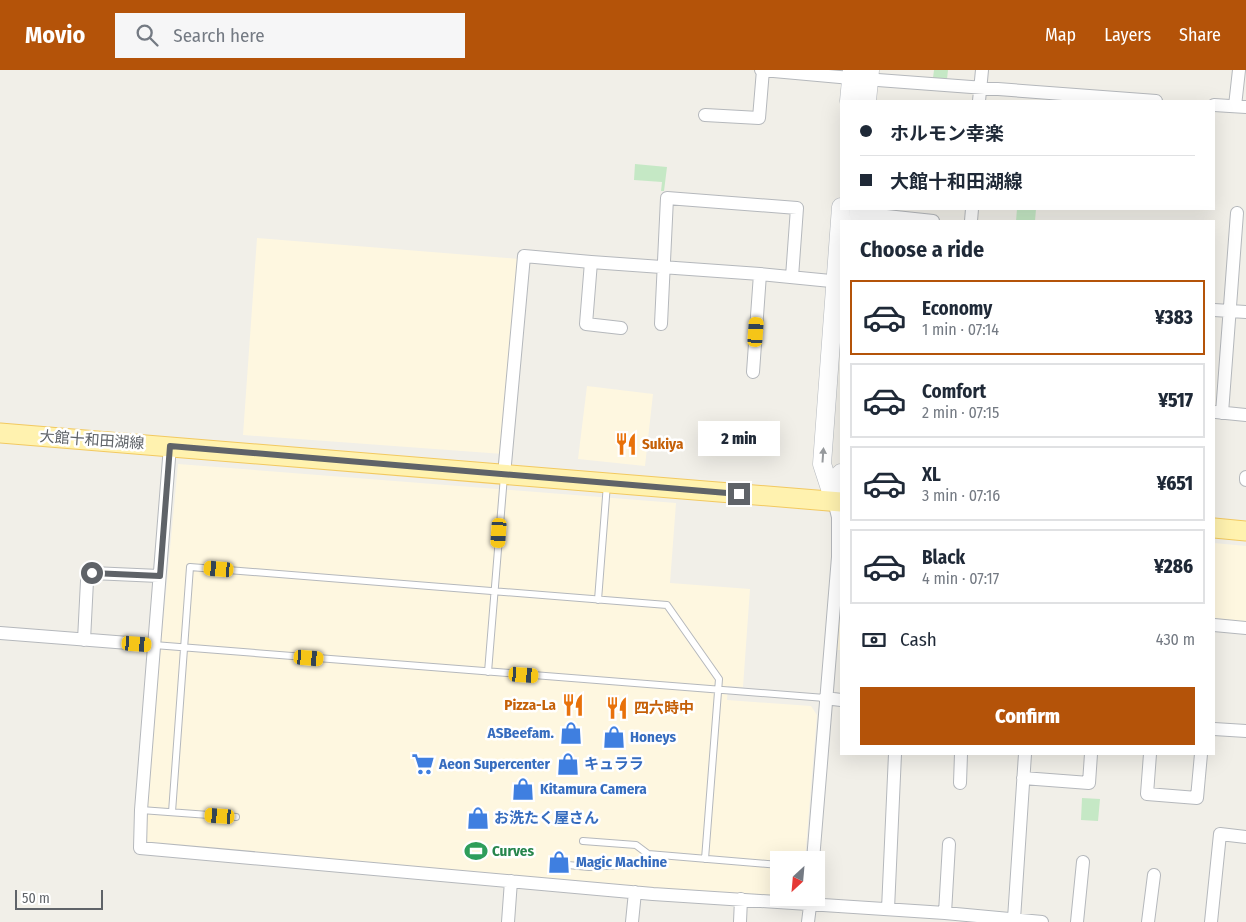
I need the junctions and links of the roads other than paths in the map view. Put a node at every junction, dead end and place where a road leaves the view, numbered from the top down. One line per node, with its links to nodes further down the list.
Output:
1 (762, 70): 4 (street); 15 (street)
2 (982, 70): 7 (street)
3 (1239, 70): 14 (street)
4 (786, 71): 5 (street)
5 (851, 74): 6 (street); 9 (street)
6 (870, 75): 7 (street); 10 (street)
7 (980, 88): 8 (street); 11 (street)
8 (1045, 97): 12 (street)
9 (849, 100)
10 (867, 100)
11 (979, 100)
12 (1128, 100)
13 (1215, 105): 14 (street)
14 (1241, 106)
15 (705, 115)
16 (1242, 213): 26 (street)
17 (858, 214): 18 (street)
18 (922, 220)
19 (840, 232): 24 (street)
20 (591, 262): 21 (street); 29 (street); 35 (street)
21 (665, 267): 22 (street); 23 (street); 28 (street)
22 (760, 274): 23 (street); 30 (street)
23 (792, 277): 24 (street)
24 (838, 282): 38 (street, one-way to 24)
25 (1215, 310): 26 (street)
26 (1230, 311): 27 (street); 31 (street)
27 (1246, 312)
28 (661, 324)
29 (621, 328)
30 (753, 372)
31 (1218, 412): 32 (street)
32 (1246, 415)
33 (0, 432): 34 (main road, 大館十和田湖線)
34 (170, 446): 35 (main road, 大館十和田湖線); 41 (street)
35 (504, 475): 36 (main road, 大館十和田湖線); 42 (lane)
36 (607, 483): 38 (main road, 大館十和田湖線); 43 (lane)
37 (840, 483): 38 (street)
38 (838, 502): 52 (street)
39 (1215, 528): 40 (main road)
40 (1246, 531)
41 (160, 576): 47 (street); 48 (street)
42 (495, 591): 43 (lane); 49 (lane); 50 (lane)
43 (598, 600): 51 (lane)
44 (1215, 625): 45 (street)
45 (1246, 628)
46 (0, 634): 47 (street)
47 (84, 640): 48 (street)
48 (154, 645): 49 (lane); 64 (street)
49 (184, 648): 50 (lane); 65 (lane)
50 (488, 672): 51 (lane)
51 (718, 690): 52 (lane); 72 (lane)
52 (825, 698): 53 (street); 70 (street)
53 (840, 700)
54 (1215, 729): 55 (street)
55 (1246, 731)
56 (895, 755): 83 (street)
57 (961, 755): 63 (street)
58 (1025, 755): 62 (street)
59 (1091, 755): 62 (street)
60 (1150, 755): 61 (street)
61 (1201, 755)
62 (1023, 778): 87 (street)
63 (960, 783)
64 (141, 810): 65 (lane); 77 (street)
65 (172, 812): 66 (lane)
66 (236, 817)
67 (1246, 837): 95 (street)
68 (583, 841): 71 (lane)
69 (950, 844): 84 (street)
70 (814, 851)
71 (648, 854): 72 (lane); 74 (lane)
72 (706, 859): 75 (lane)
73 (1083, 862): 93 (street)
74 (568, 864)
75 (770, 864)
76 (1154, 875): 94 (street)
77 (511, 881): 78 (street); 88 (street)
78 (635, 892): 79 (street); 89 (street)
79 (741, 899): 80 (street); 90 (street)
80 (770, 899)
81 (825, 902): 83 (street)
82 (809, 906): 91 (street)
83 (888, 909): 85 (street)
84 (945, 913): 85 (street); 86 (street)
85 (915, 917)
86 (981, 919): 87 (street)
87 (1020, 920): 92 (street)
88 (508, 922)
89 (632, 922)
90 (740, 922)
91 (808, 922)
92 (1042, 922)
93 (1077, 922)
94 (1148, 922)
95 (1210, 922)

